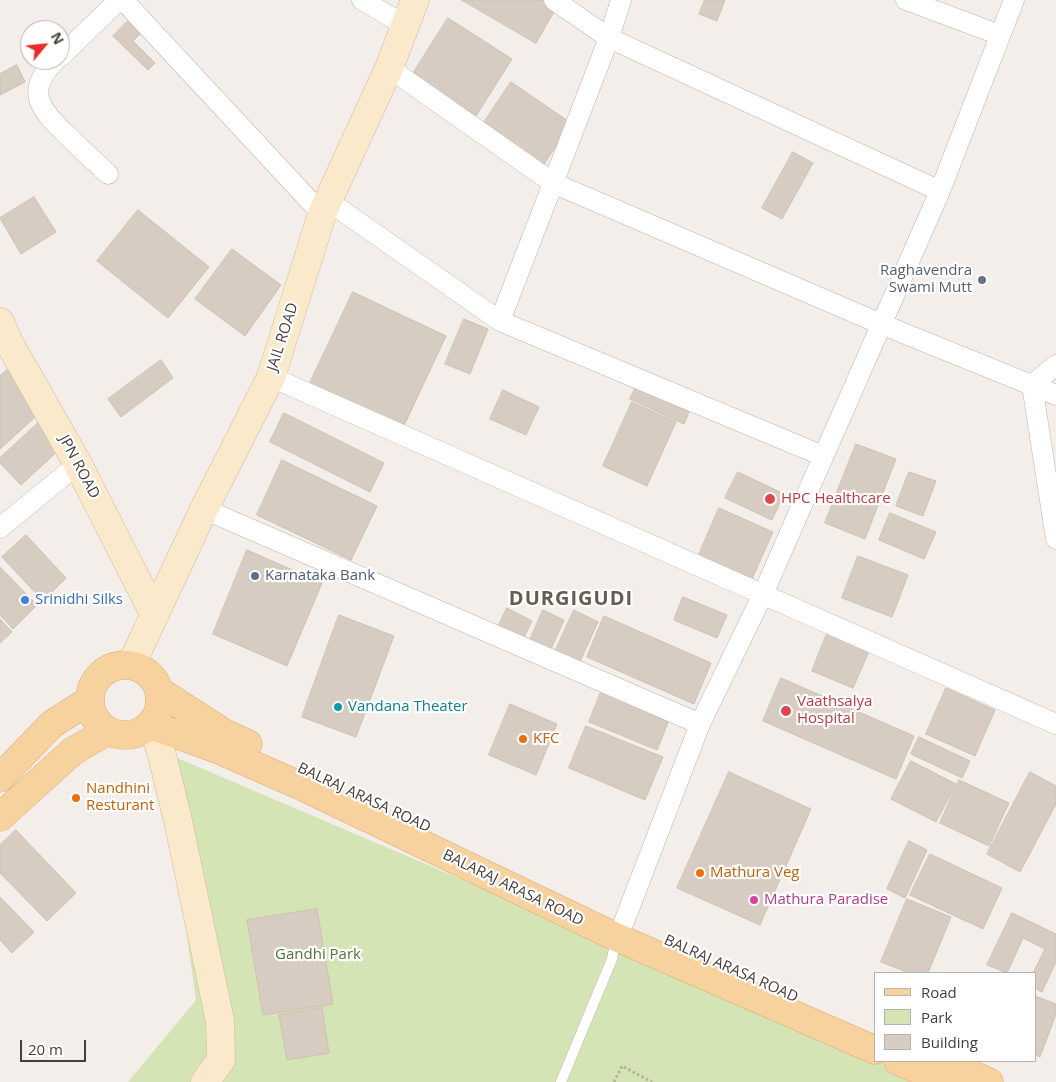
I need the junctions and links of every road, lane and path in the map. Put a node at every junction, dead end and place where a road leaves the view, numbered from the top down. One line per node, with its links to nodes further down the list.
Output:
1 (119, 0): 12 (street)
2 (123, 0): 18 (street)
3 (362, 0): 9 (street)
4 (415, 0): 9 (main road, JAIL ROAD)
5 (554, 0): 11 (street)
6 (621, 0): 11 (street)
7 (906, 0): 10 (street)
8 (1014, 0): 10 (street)
9 (406, 25): 13 (main road, JAIL ROAD)
10 (1000, 35): 17 (street)
11 (609, 38): 16 (street); 17 (street)
12 (70, 47)
13 (389, 68): 16 (street); 18 (main road, JAIL ROAD)
14 (46, 70): 15 (street)
15 (108, 174)
16 (553, 183): 19 (street); 20 (street)
17 (940, 191): 20 (street)
18 (325, 208): 19 (street); 23 (main road, JAIL ROAD)
19 (500, 322): 26 (street)
20 (881, 324): 24 (street); 26 (street)
21 (3, 337): 27 (main road, JPN ROAD)
22 (1056, 365): 24 (street)
23 (271, 377): 28 (main road, JAIL ROAD); 31 (street)
24 (1032, 384): 25 (street); 30 (street)
25 (1056, 395)
26 (823, 456): 31 (street)
27 (78, 464): 29 (street); 32 (main road, JPN ROAD)
28 (204, 509): 32 (main road, JAIL ROAD); 36 (street)
29 (0, 528)
30 (1056, 539)
31 (762, 594): 36 (street); 37 (street)
32 (154, 614): 33 (main road, JAIL ROAD)
33 (131, 665): 34 (main road); 35 (main road)
34 (159, 691): 38 (main road); 42 (main road, BALRAJ ARASA ROAD)
35 (90, 700): 39 (main road); 40 (main road)
36 (700, 724): 42 (street)
37 (1056, 724)
38 (151, 725): 39 (main road); 42 (main road, BALARAJ ARASA ROAD); 47 (main road)
39 (108, 731): 41 (main road)
40 (0, 778)
41 (0, 817)
42 (620, 929): 43 (main road, BALRAJ ARASA ROAD); 44 (main road, BALARAJ ARASA ROAD); 48 (lane)
43 (874, 1032)
44 (874, 1050)
45 (900, 1062): 51 (main road)
46 (943, 1062): 52 (main road)
47 (205, 1082)
48 (561, 1082)
49 (614, 1082): 50 (path)
50 (652, 1082)
51 (946, 1082)
52 (989, 1082)

